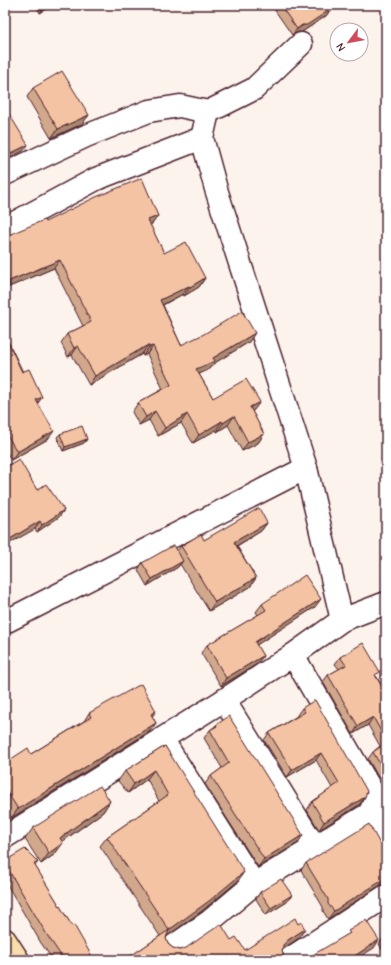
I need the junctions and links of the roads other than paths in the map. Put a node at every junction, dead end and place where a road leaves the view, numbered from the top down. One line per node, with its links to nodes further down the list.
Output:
1 (301, 44): 2 (street)
2 (208, 112): 3 (street); 4 (street)
3 (202, 138): 5 (street); 6 (street)
4 (5, 174)
5 (5, 228)
6 (306, 468): 8 (street); 9 (street)
7 (386, 604): 8 (street)
8 (342, 620): 10 (street)
9 (5, 622)
10 (293, 655): 11 (street); 13 (street)
11 (224, 700): 12 (street); 16 (street)
12 (162, 739): 14 (street); 17 (street)
13 (369, 814): 15 (street); 16 (street)
14 (5, 837)
15 (386, 846)
16 (315, 847): 17 (street)
17 (254, 884): 20 (street)
18 (386, 896): 22 (street)
19 (5, 940): 21 (main road)
20 (172, 947)
21 (18, 960)
22 (288, 960)

